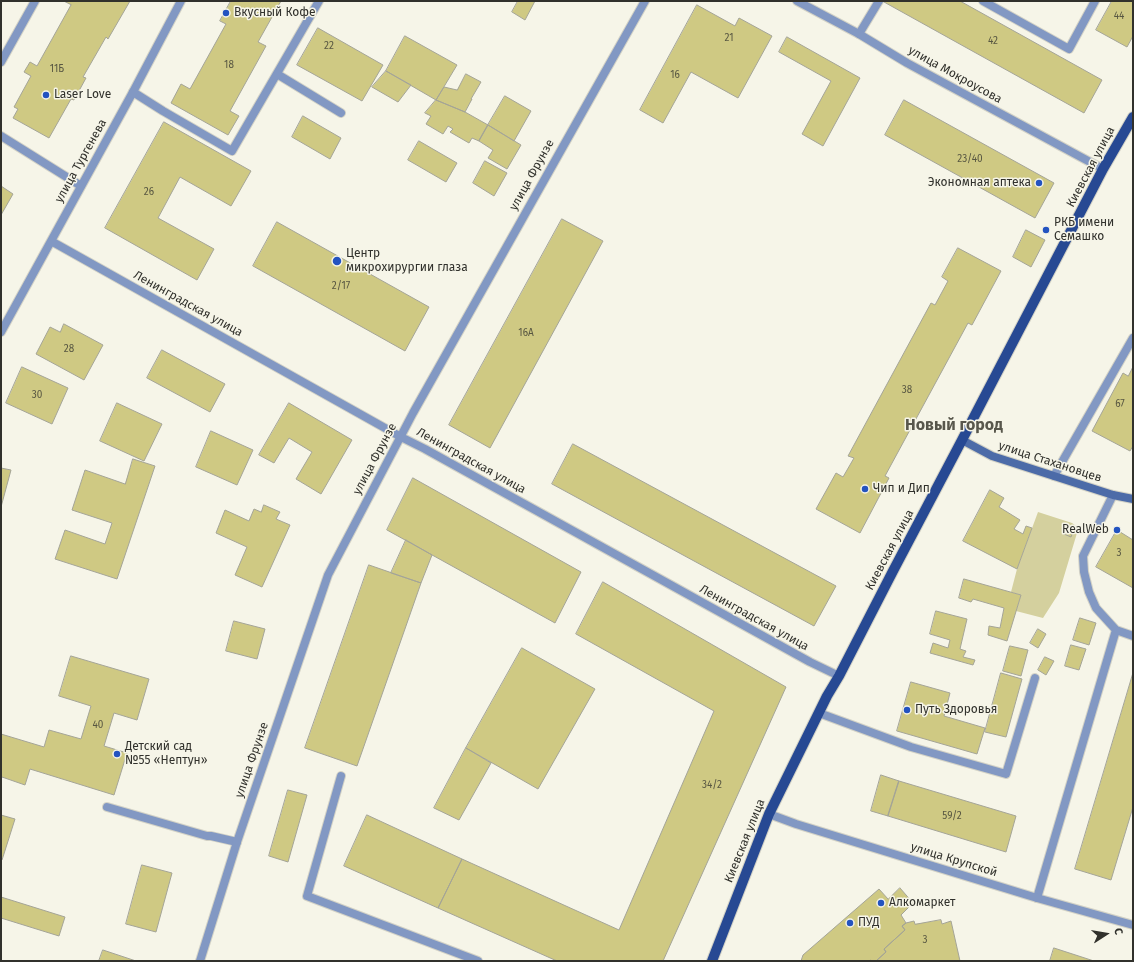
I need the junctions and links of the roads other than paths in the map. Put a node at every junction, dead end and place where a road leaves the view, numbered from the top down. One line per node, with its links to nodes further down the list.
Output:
1 (35, 1): 10 (street)
2 (181, 1): 12 (street, улица Тургенева)
3 (319, 1): 11 (street)
4 (645, 1): 21 (street, улица Фрунзе)
5 (797, 1): 9 (street, улица Мокроусова)
6 (878, 1): 9 (street)
7 (984, 1): 8 (street)
8 (1095, 1)
9 (859, 34): 16 (street, улица Мокроусова)
10 (1, 62)
11 (277, 74): 12 (street); 13 (street)
12 (133, 92): 17 (street, улица Тургенева)
13 (340, 113)
14 (1133, 118): 16 (main road, Киевская улица)
15 (1, 136): 17 (street)
16 (1103, 169): 22 (main road, Киевская улица)
17 (81, 186): 18 (street, улица Тургенева)
18 (51, 241): 19 (street, улица Тургенева); 21 (street, Ленинградская улица)
19 (1, 332)
20 (1133, 338): 23 (street)
21 (401, 437): 28 (street, Ленинградская улица); 34 (street, улица Фрунзе)
22 (962, 440): 23 (street, улица Стахановцев); 28 (main road, Киевская улица)
23 (1054, 476): 24 (street, улица Стахановцев)
24 (1113, 495): 25 (street, улица Стахановцев); 26 (street)
25 (1133, 499)
26 (1116, 630): 27 (street); 35 (street)
27 (1133, 636)
28 (839, 676): 30 (main road, Киевская улица)
29 (1035, 678): 30 (street)
30 (819, 713): 33 (main road, Киевская улица)
31 (341, 776): 38 (street)
32 (107, 807): 34 (street)
33 (769, 814): 35 (street, улица Крупской); 39 (main road, Киевская улица)
34 (237, 842): 37 (street, улица Фрунзе)
35 (1037, 898): 36 (street, улица Крупской)
36 (1133, 925)
37 (200, 961)
38 (478, 961)
39 (712, 961)

